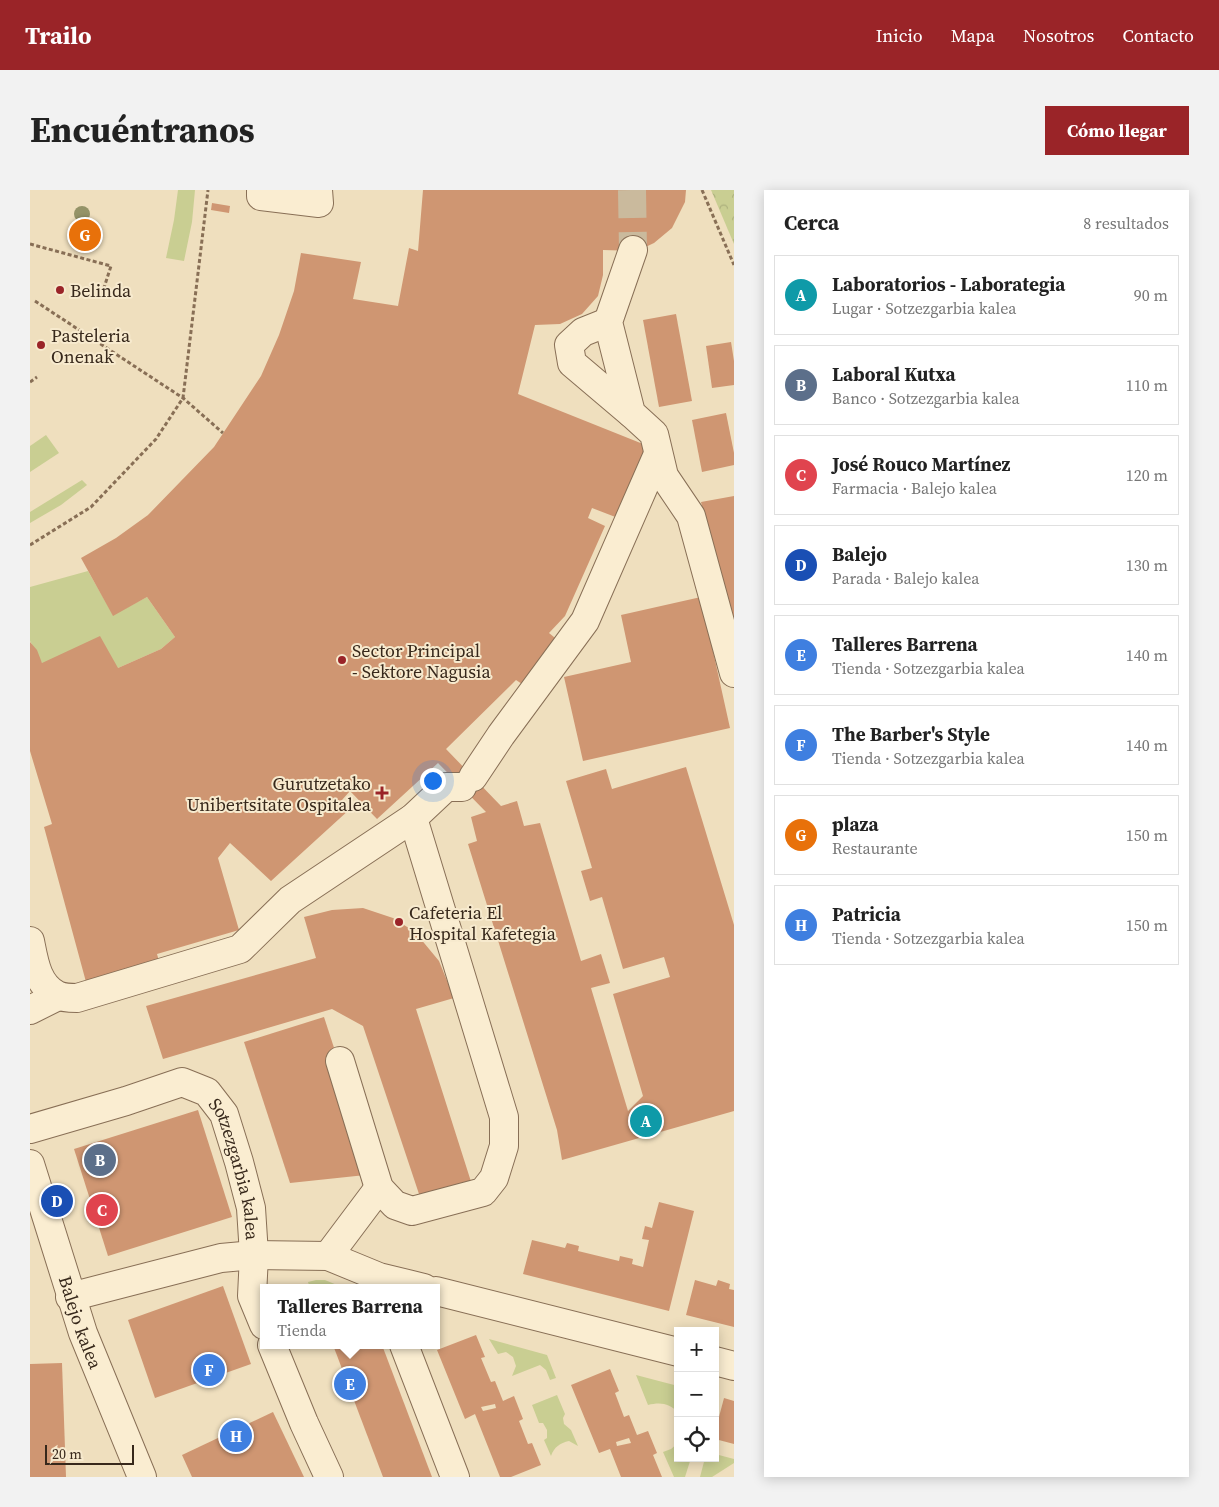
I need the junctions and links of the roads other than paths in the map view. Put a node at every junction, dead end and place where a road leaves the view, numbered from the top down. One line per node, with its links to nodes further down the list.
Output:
1 (261, 190): 2 (street)
2 (318, 190)
3 (632, 250): 4 (street)
4 (608, 322): 5 (street); 5 (street)
5 (630, 413): 6 (street)
6 (658, 454): 7 (street); 8 (street)
7 (734, 673)
8 (413, 818): 10 (street); 15 (street)
9 (30, 941): 10 (street)
10 (58, 996): 11 (street)
11 (30, 1010)
12 (340, 1061): 15 (street)
13 (30, 1129): 16 (street, Sotzezgarbia kalea)
14 (30, 1164): 21 (street, Balejo kalea)
15 (379, 1188): 17 (street)
16 (254, 1256): 17 (street, Sotzezgarbia kalea); 21 (street, Sotzezgarbia kalea); 22 (street, Sotzezgarbia kalea)
17 (328, 1256): 18 (street, Sotzezgarbia kalea)
18 (380, 1282): 19 (street, Sotzezgarbia kalea)
19 (395, 1284)
20 (440, 1292): 25 (street)
21 (70, 1296): 28 (street, Balejo kalea)
22 (260, 1315)
23 (274, 1349): 29 (street)
24 (406, 1349): 30 (street)
25 (674, 1351)
26 (719, 1363): 27 (street)
27 (734, 1366)
28 (140, 1476)
29 (329, 1477)
30 (455, 1477)

